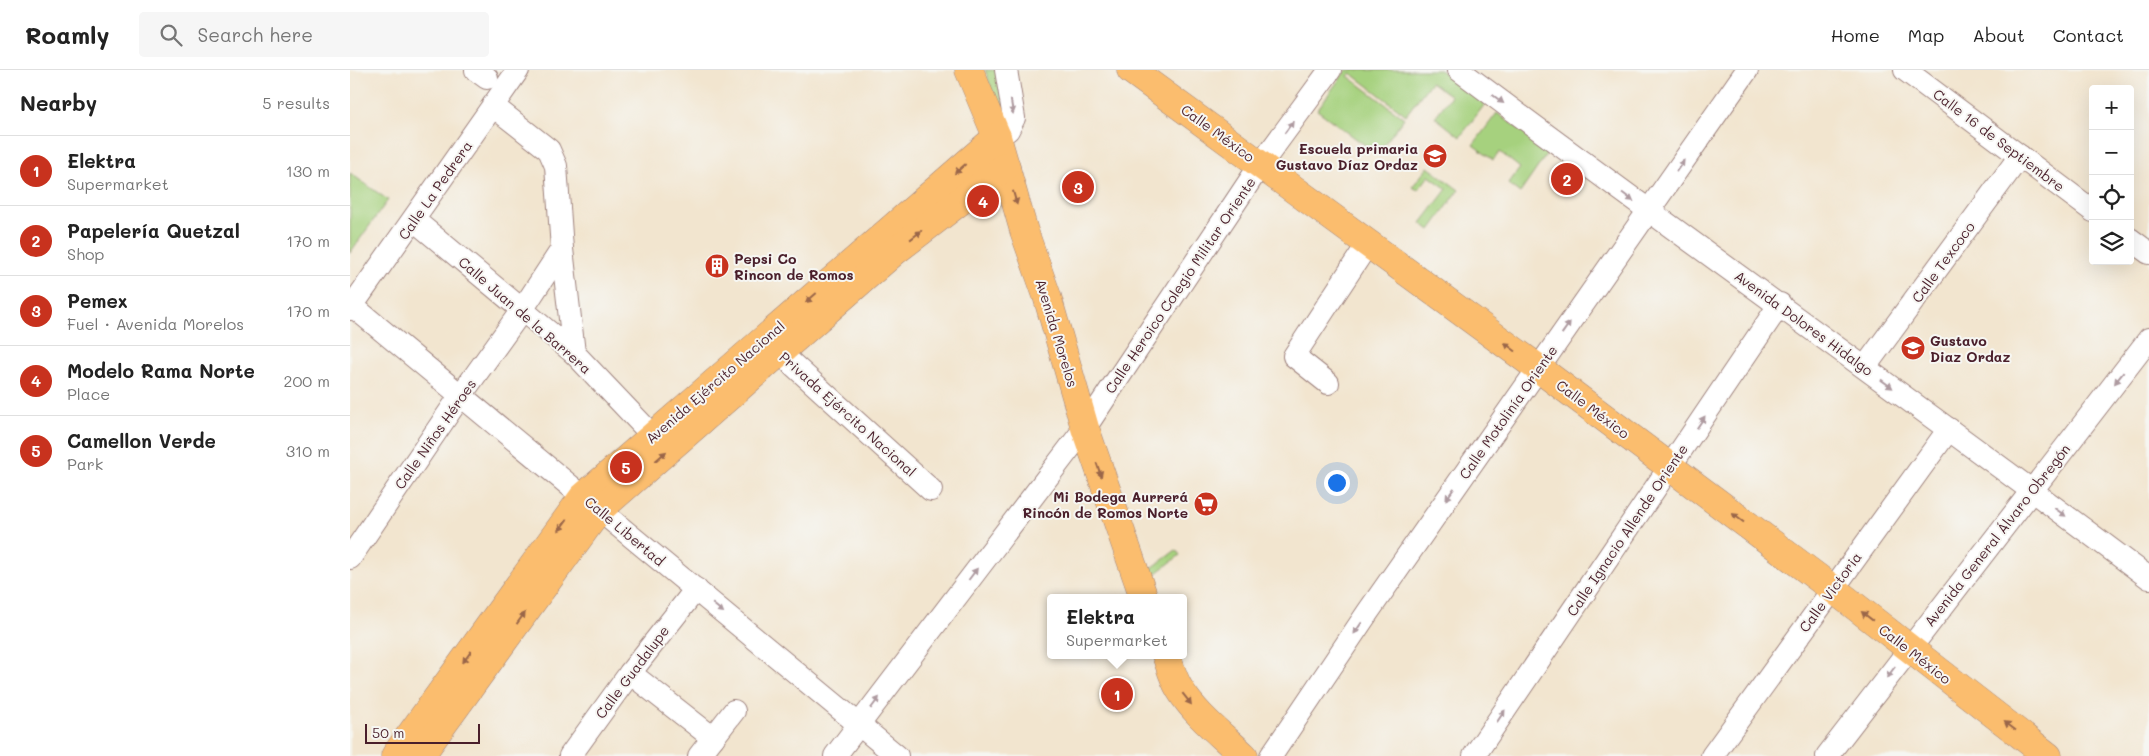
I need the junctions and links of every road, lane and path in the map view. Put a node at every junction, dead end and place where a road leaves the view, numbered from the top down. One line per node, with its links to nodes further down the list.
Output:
1 (518, 70): 9 (street, Calle La Pedrera)
2 (969, 70): 10 (main road, Avenida Morelos)
3 (1006, 70): 10 (street, one-way to 10)
4 (1131, 70): 12 (main road, Calle México)
5 (1330, 70): 12 (street, Calle Heroico Colegio Militar Oriente, one-way to 5)
6 (1458, 70): 15 (street, Avenida Dolores Hidalgo, one-way to 15)
7 (1747, 70): 15 (street, Calle Motolinía Oriente, one-way to 7)
8 (1905, 70): 11 (street, Calle 16 de Septiembre)
9 (493, 106): 16 (street, Calle La Pedrera); 20 (street)
10 (997, 137): 13 (main road, Avenida Morelos); 19 (main road, Avenida Ejército Nacional, one-way to 19)
11 (2020, 156): 14 (street, Calle 16 de Septiembre); 29 (street, Calle Texcoco)
12 (1261, 164): 17 (main road, Calle México); 32 (street, Calle Heroico Colegio Militar Oriente)
13 (1006, 166): 19 (main road, Avenida Ejército Nacional, one-way to 13); 32 (main road, Avenida Morelos, one-way to 32)
14 (2089, 208)
15 (1648, 212): 22 (street, Avenida Dolores Hidalgo); 28 (street, Calle Motolinía Oriente, one-way to 15)
16 (414, 220): 23 (street, Calle La Pedrera); 24 (street, Calle Juan de la Barrera)
17 (1369, 242): 28 (main road, Calle México, one-way to 17); 30 (street)
18 (2134, 242): 21 (street)
19 (888, 244): 26 (main road, Avenida Ejército Nacional)
20 (562, 249): 24 (street, Calle Niños Héroes); 27 (street)
21 (2149, 253)
22 (1780, 304): 29 (street, Avenida Dolores Hidalgo); 35 (street, Calle Ignacio Allende Oriente, one-way to 22)
23 (351, 306): 31 (street, Calle Libertad)
24 (522, 310): 27 (street, Calle Juan de la Barrera); 31 (street, Calle Niños Héroes)
25 (2149, 339): 37 (street, Avenida General Álvaro Obregón, one-way to 37)
26 (773, 346): 34 (main road, Avenida Ejército Nacional); 36 (street, Privada Ejército Nacional); 38 (main road, Avenida Ejército Nacional, one-way to 26)
27 (574, 353): 34 (street, Calle Juan de la Barrera)
28 (1538, 368): 35 (main road, Calle México); 58 (street, Calle Motolinía Oriente, one-way to 58)
29 (1865, 368): 33 (street, Avenida Dolores Hidalgo, one-way to 33)
30 (1328, 383)
31 (461, 395): 38 (street, Calle Libertad); 39 (street, Calle Niños Héroes)
32 (1085, 428): 43 (main road, Avenida Morelos, one-way to 43); 48 (street, Calle Heroico Colegio Militar Oriente, one-way to 32)
33 (1949, 429): 37 (street, Avenida Dolores Hidalgo); 42 (street, Calle Victoria)
34 (653, 436): 38 (main road, Avenida Ejército Nacional)
35 (1670, 467): 42 (main road, Calle México, one-way to 35); 59 (street, Calle Ignacio Allende Oriente, one-way to 35)
36 (931, 490)
37 (2032, 491): 40 (street, Avenida Dolores Hidalgo, one-way to 40); 44 (street, Avenida General Álvaro Obregón)
38 (591, 504): 41 (street, Calle Libertad); 51 (main road, Avenida Ejército Nacional, one-way to 51); 52 (main road, Avenida Ejército Nacional, one-way to 38)
39 (350, 558)
40 (2149, 578)
41 (696, 589): 46 (street, Calle Guadalupe); 48 (street, Calle Libertad, one-way to 48)
42 (1833, 589): 44 (main road, Calle México, one-way to 42); 60 (street, Calle Victoria)
43 (1143, 594)
44 (1908, 649): 50 (main road, Calle México, one-way to 44); 61 (street, Avenida General Álvaro Obregón, one-way to 61)
45 (1168, 659): 57 (main road, one-way to 57)
46 (630, 673): 49 (street); 53 (street, Calle Guadalupe)
47 (734, 711): 49 (street)
48 (860, 724): 55 (street, Calle Heroico Colegio Militar Oriente); 56 (street, Calle Libertad)
49 (713, 738): 54 (street)
50 (2046, 755)
51 (395, 756)
52 (420, 756)
53 (570, 756)
54 (699, 756)
55 (835, 756)
56 (897, 756)
57 (1244, 756)
58 (1272, 756)
59 (1474, 756)
60 (1712, 756)
61 (1827, 756)

